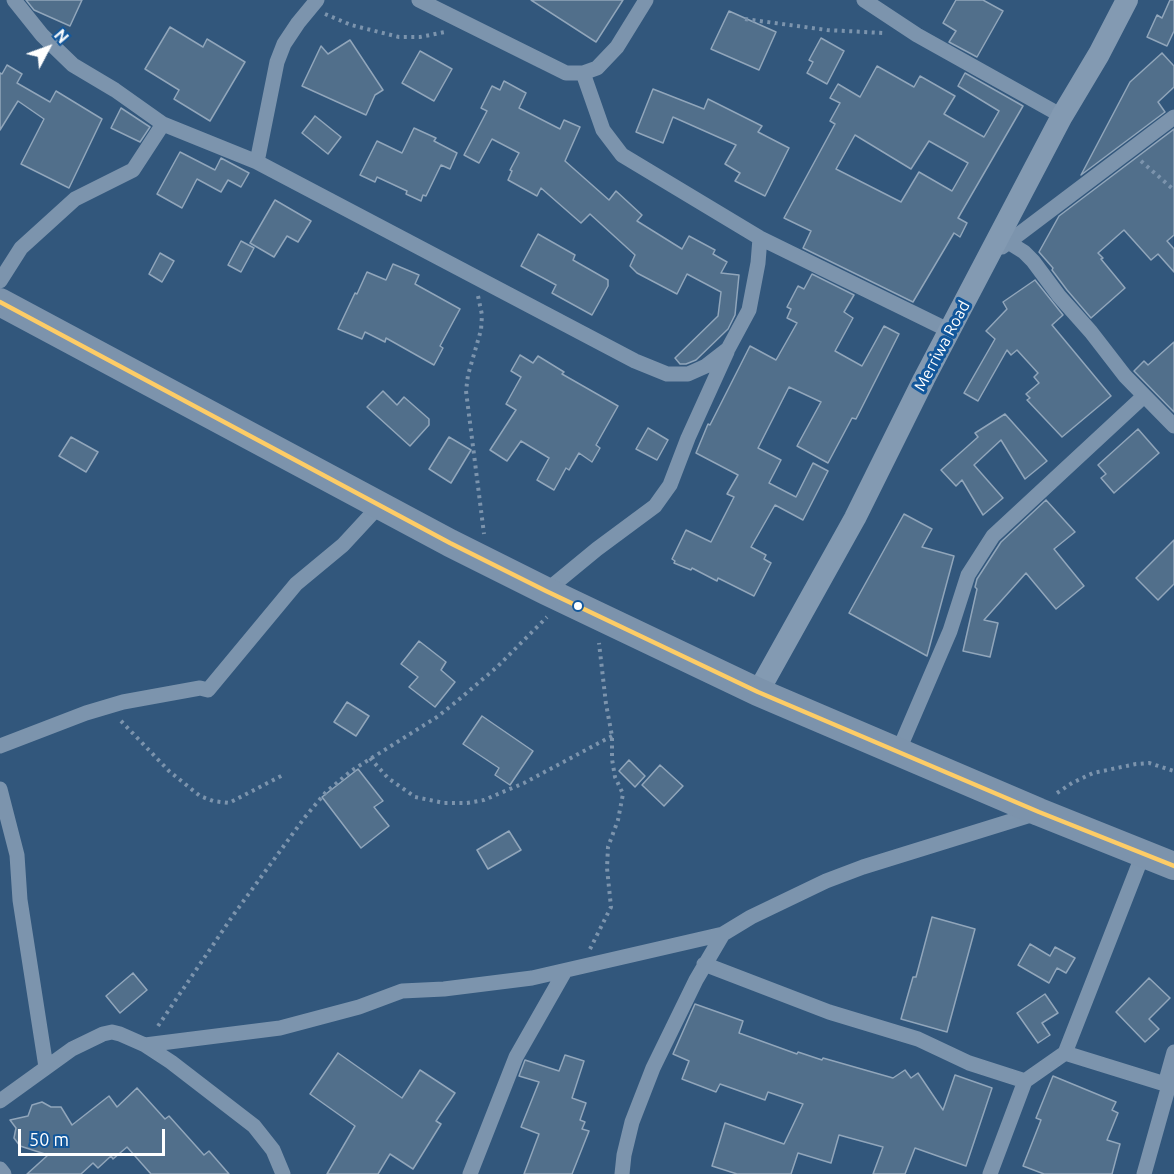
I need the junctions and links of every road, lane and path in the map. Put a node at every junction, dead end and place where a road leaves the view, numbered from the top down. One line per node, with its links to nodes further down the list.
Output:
1 (14, 0): 13 (street)
2 (419, 0): 8 (street)
3 (646, 0): 10 (street)
4 (864, 0): 9 (street)
5 (1127, 0): 11 (street, Merriwa Road)
6 (314, 4): 8 (path); 15 (street)
7 (745, 19): 9 (path)
8 (470, 27): 10 (street)
9 (917, 35): 11 (street)
10 (583, 73): 17 (street)
11 (1062, 116): 19 (street, Merriwa Road)
12 (1174, 117): 14 (street)
13 (163, 124): 15 (street); 21 (street)
14 (1129, 149): 16 (path); 18 (street)
15 (257, 162): 20 (street)
16 (1174, 190)
17 (760, 238): 23 (street); 24 (street)
18 (1008, 242): 19 (street); 25 (street)
19 (989, 257): 23 (street, Merriwa Road)
20 (474, 275): 24 (street); 28 (path)
21 (0, 280)
22 (0, 302): 27 (highway)
23 (950, 331): 31 (street, Merriwa Road)
24 (728, 349): 29 (street)
25 (1144, 396): 26 (street); 35 (street)
26 (1174, 426)
27 (380, 505): 28 (highway); 32 (street)
28 (488, 562): 29 (highway)
29 (555, 595): 30 (highway); 36 (path)
30 (596, 615): 31 (highway); 33 (path)
31 (758, 692): 35 (highway)
32 (109, 707): 34 (street); 38 (path)
33 (612, 736): 36 (path); 45 (path)
34 (0, 746)
35 (898, 752): 40 (highway)
36 (370, 758): 46 (path)
37 (1174, 771): 40 (path)
38 (283, 775)
39 (0, 789): 49 (street)
40 (1039, 812): 41 (highway); 43 (street)
41 (1143, 854): 42 (highway); 48 (street)
42 (1174, 866)
43 (723, 934): 44 (street); 45 (street)
44 (704, 964): 50 (street); 57 (street)
45 (572, 969): 46 (street); 56 (street)
46 (145, 1045): 49 (street); 55 (street)
47 (1174, 1052): 51 (street)
48 (1065, 1053): 50 (street); 51 (street)
49 (46, 1067): 52 (street)
50 (1026, 1081): 58 (street)
51 (1165, 1084): 59 (street)
52 (0, 1101)
53 (0, 1169): 54 (street)
54 (4, 1174)
55 (283, 1174)
56 (470, 1174)
57 (622, 1174)
58 (990, 1174)
59 (1144, 1174)

